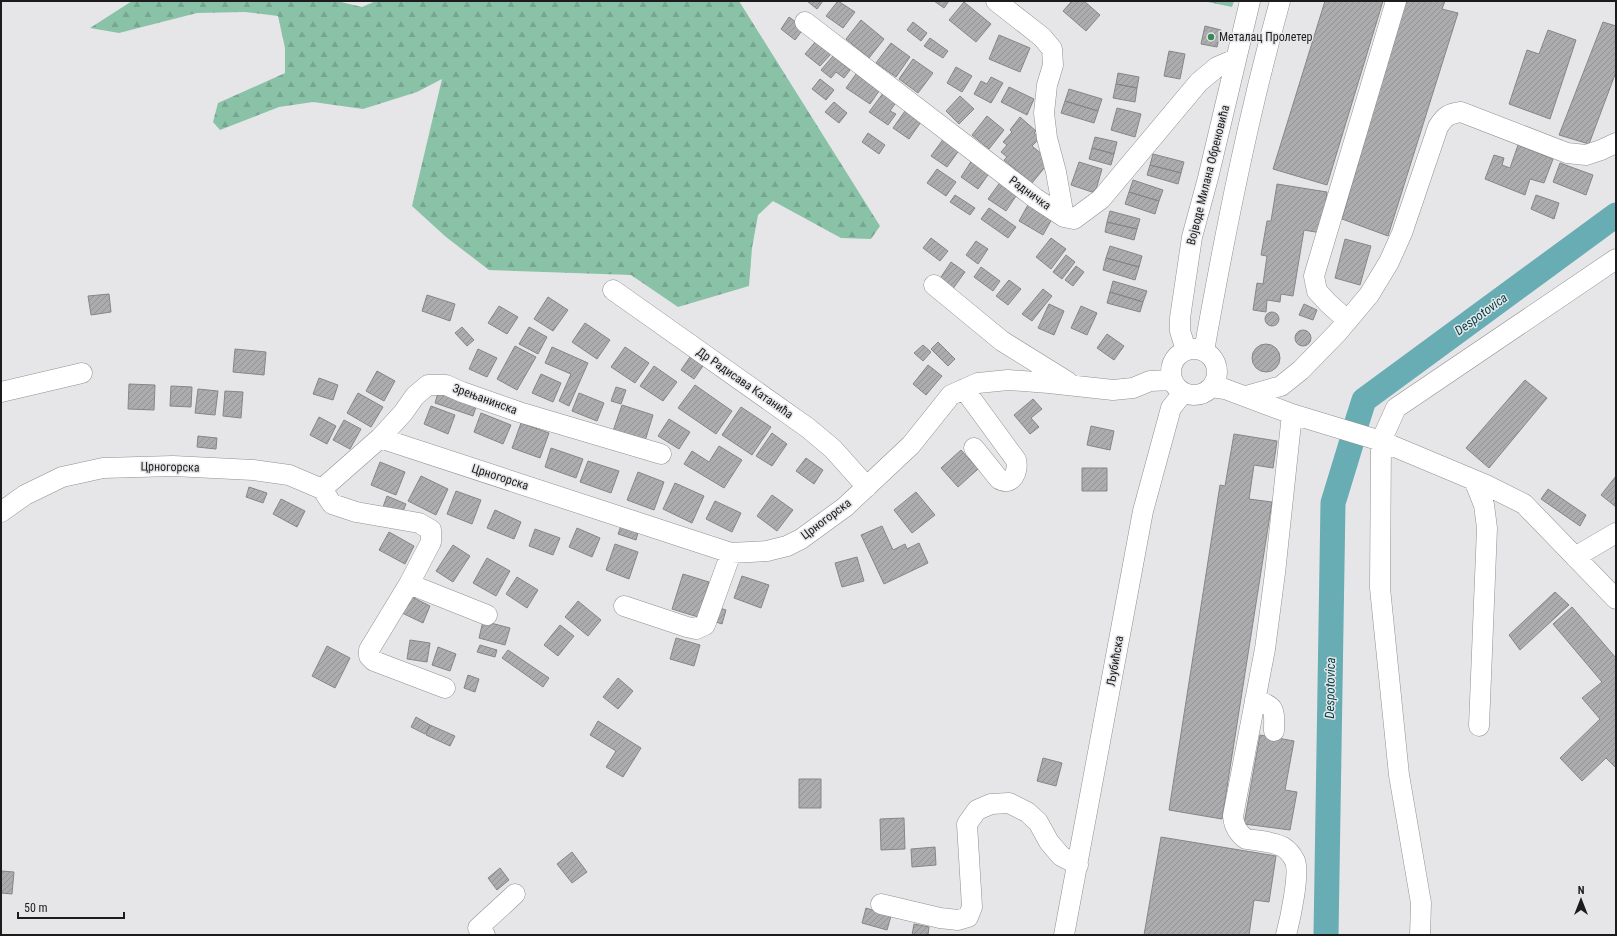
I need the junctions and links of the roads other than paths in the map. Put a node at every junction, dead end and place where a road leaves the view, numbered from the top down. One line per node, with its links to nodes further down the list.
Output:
1 (996, 1): 8 (street)
2 (1250, 1): 6 (street, Војводе Милана Обреновића)
3 (1280, 1): 13 (street)
4 (1396, 1): 12 (street)
5 (805, 22): 8 (street, Радничка)
6 (1236, 59): 8 (street, Радничка); 13 (street, Војводе Милана Обреновића)
7 (1616, 142): 12 (street)
8 (1064, 217)
9 (1616, 259): 23 (street)
10 (934, 285): 15 (street)
11 (613, 290): 27 (street, Др Радисава Катанића)
12 (1347, 320): 20 (street)
13 (1195, 351): 16 (street); 17 (street)
14 (82, 372): 19 (street)
15 (1071, 384): 16 (street, Црногорска); 18 (street, Црногорска)
16 (1177, 386): 17 (street); 41 (street, Љубићска)
17 (1212, 387): 20 (street)
18 (964, 389): 24 (street); 27 (street, Црногорска)
19 (1, 392)
20 (1246, 396): 21 (street)
21 (1292, 414): 23 (street); 38 (street)
22 (380, 438): 25 (street, Зрењанинска); 28 (street, Зрењанинска); 31 (street, Црногорска)
23 (1381, 441): 26 (street); 47 (street)
24 (974, 448)
25 (661, 454)
26 (1474, 480): 32 (street); 39 (street)
27 (867, 487): 31 (street, Црногорска)
28 (322, 489): 29 (street, Црногорска); 33 (street, Црногорска)
29 (1, 512)
30 (1616, 533): 32 (street)
31 (731, 553): 35 (street)
32 (1575, 557): 34 (street)
33 (409, 584): 36 (street); 37 (street)
34 (1616, 599)
35 (624, 606)
36 (487, 614)
37 (445, 688)
38 (1255, 700): 40 (street); 46 (street)
39 (1479, 726)
40 (1274, 731)
41 (1078, 865): 43 (street); 45 (street, Љубићска)
42 (515, 894): 44 (street)
43 (881, 904)
44 (485, 935)
45 (1064, 935)
46 (1286, 935)
47 (1420, 935)

